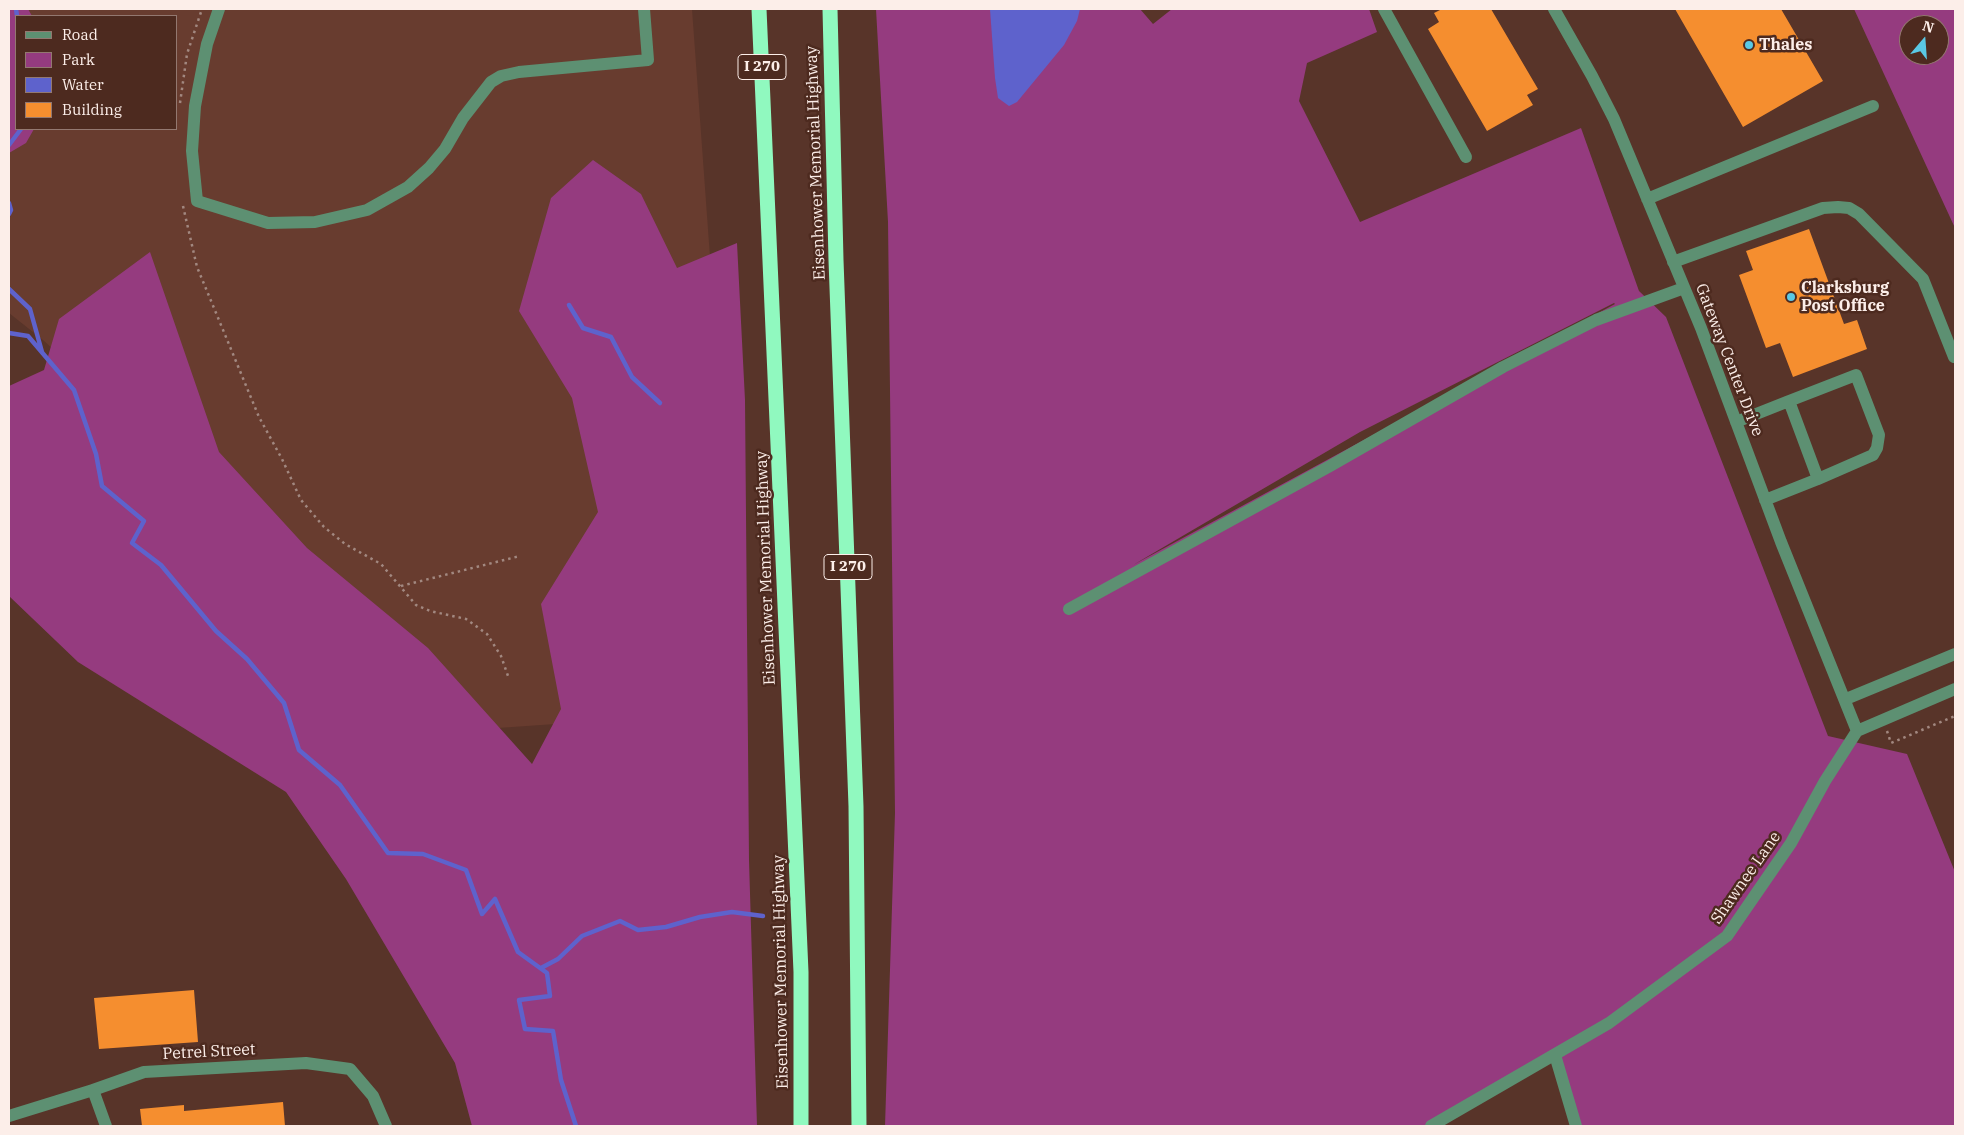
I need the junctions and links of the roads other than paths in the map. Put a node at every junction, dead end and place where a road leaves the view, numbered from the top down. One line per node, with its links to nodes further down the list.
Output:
1 (219, 9): 2 (street)
2 (644, 9)
3 (758, 9): 27 (highway, Eisenhower Memorial Highway / I 270)
4 (830, 9): 28 (highway, Eisenhower Memorial Highway / I 270)
5 (1384, 9): 8 (street)
6 (1554, 9): 9 (street, Gateway Center Drive)
7 (1873, 106): 9 (street)
8 (1466, 157)
9 (1647, 199): 10 (street, Gateway Center Drive)
10 (1673, 262): 11 (street, Gateway Center Drive); 12 (street)
11 (1684, 288): 14 (street, Gateway Center Drive); 17 (street)
12 (1954, 357)
13 (1789, 401): 14 (street); 15 (street); 15 (street)
14 (1736, 422): 16 (street, Gateway Center Drive)
15 (1818, 478): 16 (street)
16 (1765, 500): 20 (street, Gateway Center Drive)
17 (1069, 609)
18 (1955, 654): 20 (street)
19 (1955, 689): 21 (street)
20 (1846, 699): 21 (street, Gateway Center Drive)
21 (1857, 731): 22 (street, Shawnee Lane)
22 (1555, 1055): 29 (street, Shawnee Lane); 30 (street)
23 (93, 1090): 24 (street, Petrel Street); 25 (street); 26 (street, Petrel Street)
24 (9, 1116)
25 (106, 1126)
26 (386, 1126)
27 (801, 1126)
28 (859, 1126)
29 (1431, 1126)
30 (1576, 1126)

